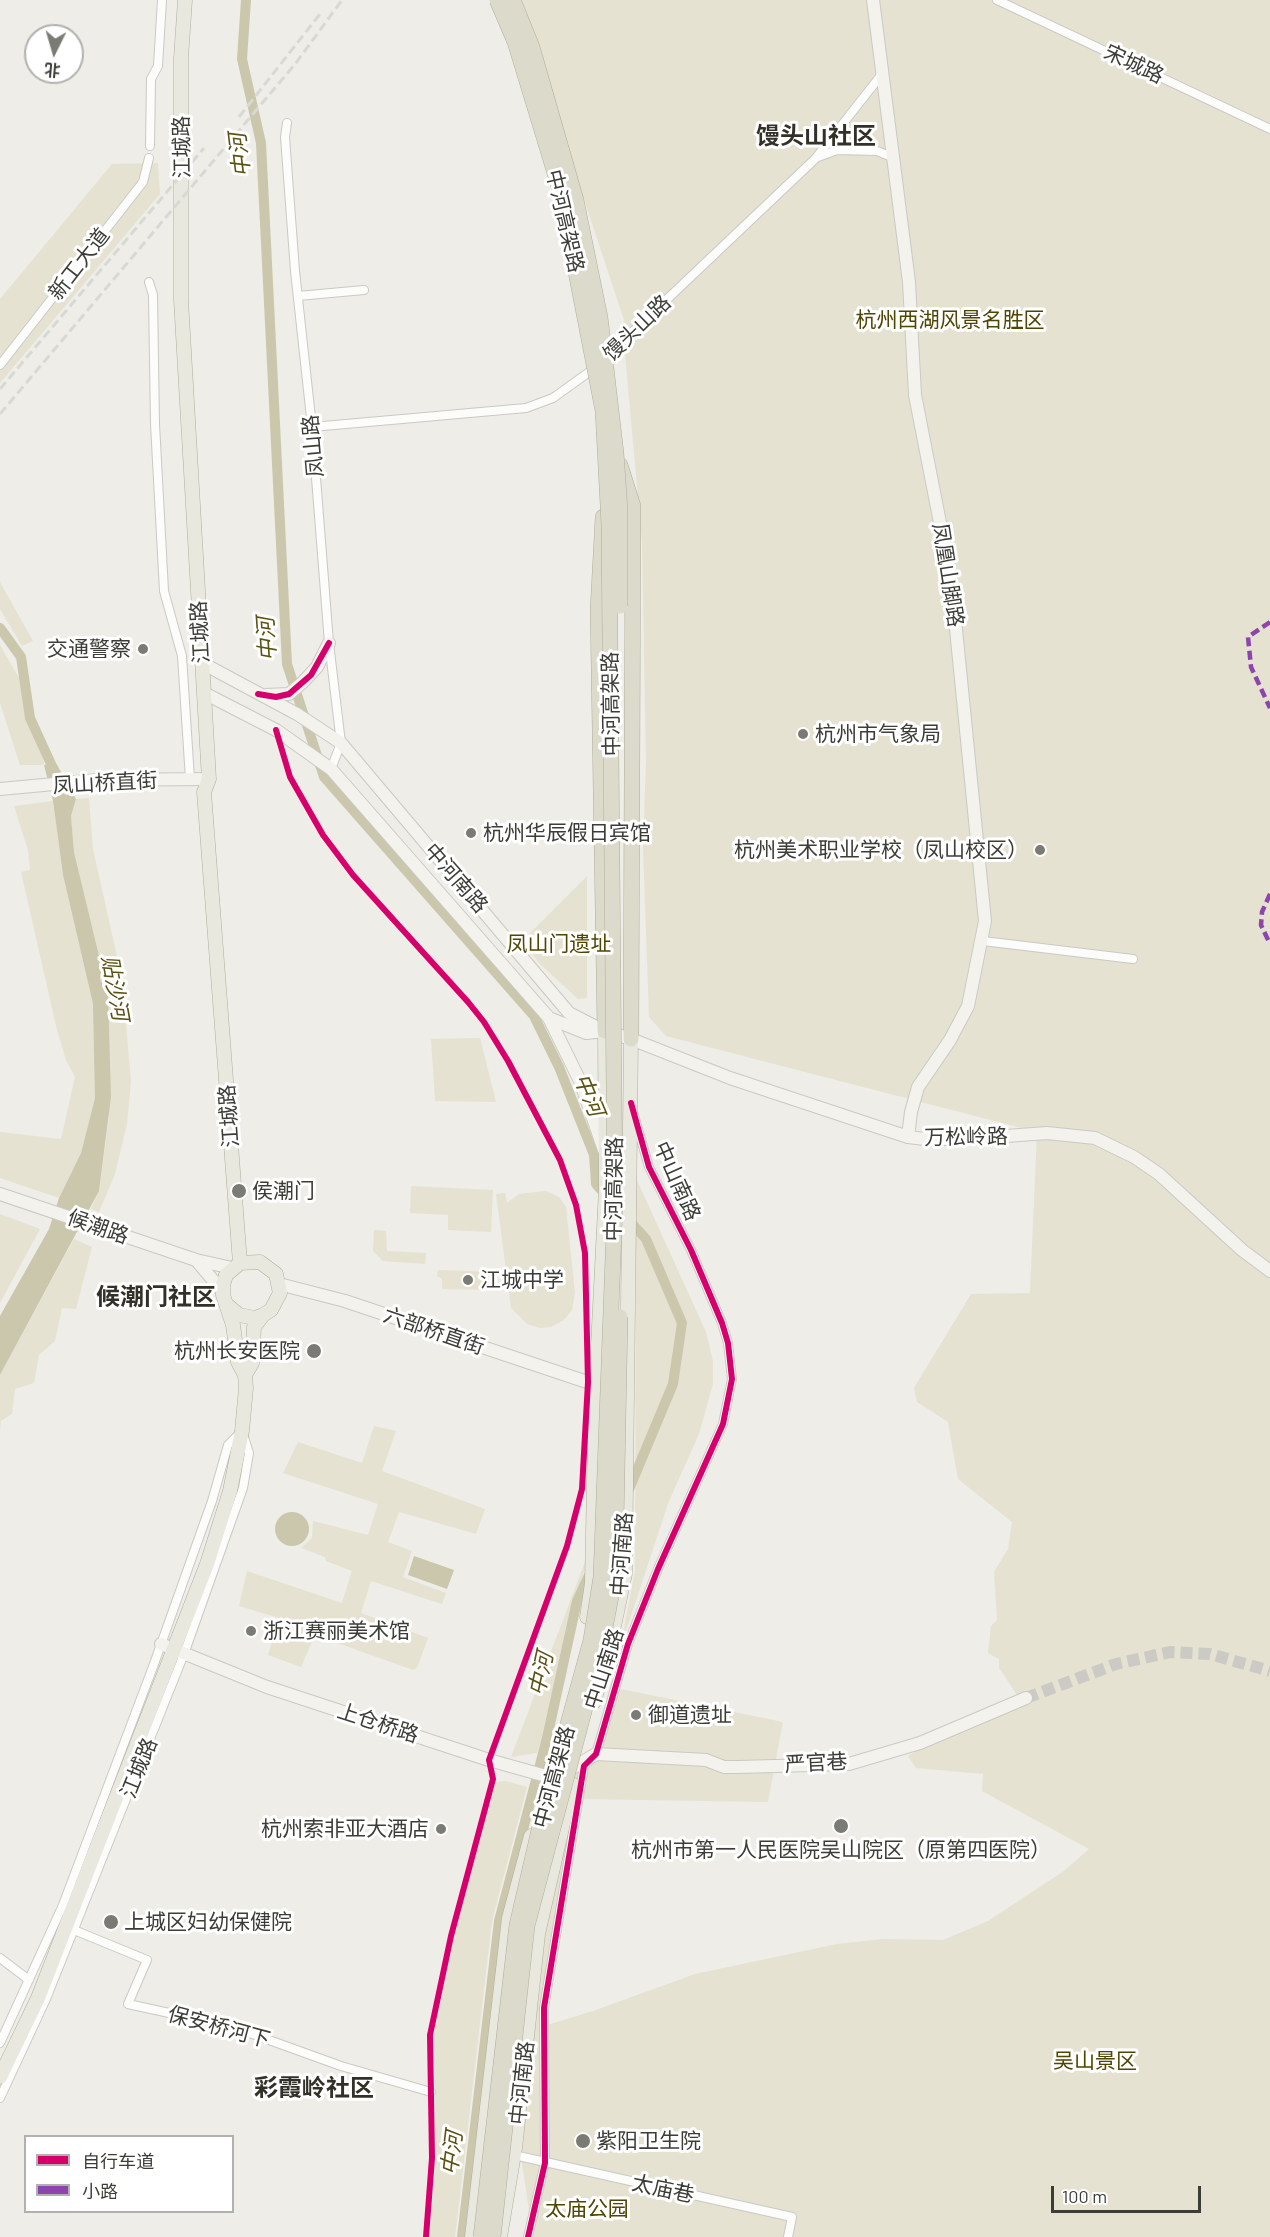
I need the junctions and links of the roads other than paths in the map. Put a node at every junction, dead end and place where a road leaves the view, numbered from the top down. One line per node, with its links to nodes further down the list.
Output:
1 (162, 0): 10 (street)
2 (185, 0): 22 (main road, 江城路)
3 (497, 0): 20 (highway, 中河高架路, bridge)
4 (513, 0): 19 (highway, 中河高架路, bridge)
5 (873, 0): 7 (street, 凤凰山脚路)
6 (997, 0): 9 (street, 宋城路)
7 (882, 74): 11 (street, 凤凰山脚路); 13 (street, 馒头山路)
8 (287, 123): 16 (street, 凤山路)
9 (1270, 129)
10 (150, 146)
11 (892, 157): 13 (street); 30 (street, 凤凰山脚路)
12 (149, 158): 17 (street, 新工大道)
13 (815, 159): 18 (street, 馒头山路)
14 (149, 282): 28 (street)
15 (364, 290): 16 (street)
16 (298, 296): 18 (street, 凤山路)
17 (0, 365)
18 (312, 427): 21 (street, 凤山路)
19 (616, 453): 34 (highway, bridge); 63 (highway, 中河高架路, bridge)
20 (607, 487): 33 (highway, bridge); 62 (highway, 中河高架路, bridge)
21 (329, 643): 24 (street); 25 (street, 凤山路)
22 (202, 663): 23 (main road, 江城路); 24 (street, 中河南路)
23 (204, 693): 26 (street, 中河南路); 27 (main road, 江城路)
24 (258, 694): 25 (street, 中河南路)
25 (340, 743): 26 (street, 凤山路); 33 (street, 中河南路)
26 (328, 767): 32 (street, 中河南路)
27 (209, 778): 28 (street, 凤山桥直街); 40 (main road, 江城路)
28 (190, 779): 29 (street, 凤山桥直街)
29 (0, 789)
30 (983, 941): 31 (street); 36 (street, 凤凰山脚路)
31 (1133, 959)
32 (549, 1018): 33 (street); 37 (street, 中河南路)
33 (605, 1031): 34 (street, 万松岭路); 37 (main road, 中河南路)
34 (632, 1039): 35 (main road, 中河南路); 36 (street, 万松岭路)
35 (631, 1102): 49 (street, 中山南路); 50 (main road, 中河南路)
36 (908, 1137): 41 (street, 万松岭路)
37 (606, 1154): 46 (main road, 中河南路)
38 (0, 1194): 39 (street, 候潮路)
39 (196, 1260): 40 (street, 候潮路); 43 (street)
40 (236, 1265): 42 (main road); 43 (main road, 江城路)
41 (1270, 1271)
42 (279, 1284): 44 (main road, 江城路); 46 (street, 六部桥直街)
43 (225, 1298): 44 (main road); 45 (main road, 江城路)
44 (263, 1315): 45 (main road, 江城路)
45 (246, 1375): 47 (main road, 江城路)
46 (592, 1384): 51 (main road, 中河南路)
47 (173, 1649): 51 (street, 上仓桥路); 52 (street, 江城路); 54 (street, 江城路); 56 (main road, 江城路)
48 (1026, 1698): 49 (street, 严官巷)
49 (596, 1754): 50 (street); 60 (street, 中山南路)
50 (576, 1765): 51 (street); 59 (main road, 中河南路)
51 (545, 1775): 61 (main road, 中河南路)
52 (74, 1930): 57 (street, 保安桥河下); 58 (street, 江城路)
53 (0, 1958): 54 (street)
54 (29, 1980): 55 (street, 江城路)
55 (0, 2043)
56 (0, 2077)
57 (431, 2092)
58 (0, 2098)
59 (514, 2155): 60 (street, 太庙巷); 64 (main road, 中河南路)
60 (545, 2163): 65 (street, 中山南路); 66 (street, 太庙巷)
61 (472, 2237)
62 (481, 2237)
63 (493, 2237)
64 (500, 2237)
65 (528, 2237)
66 (788, 2237)

